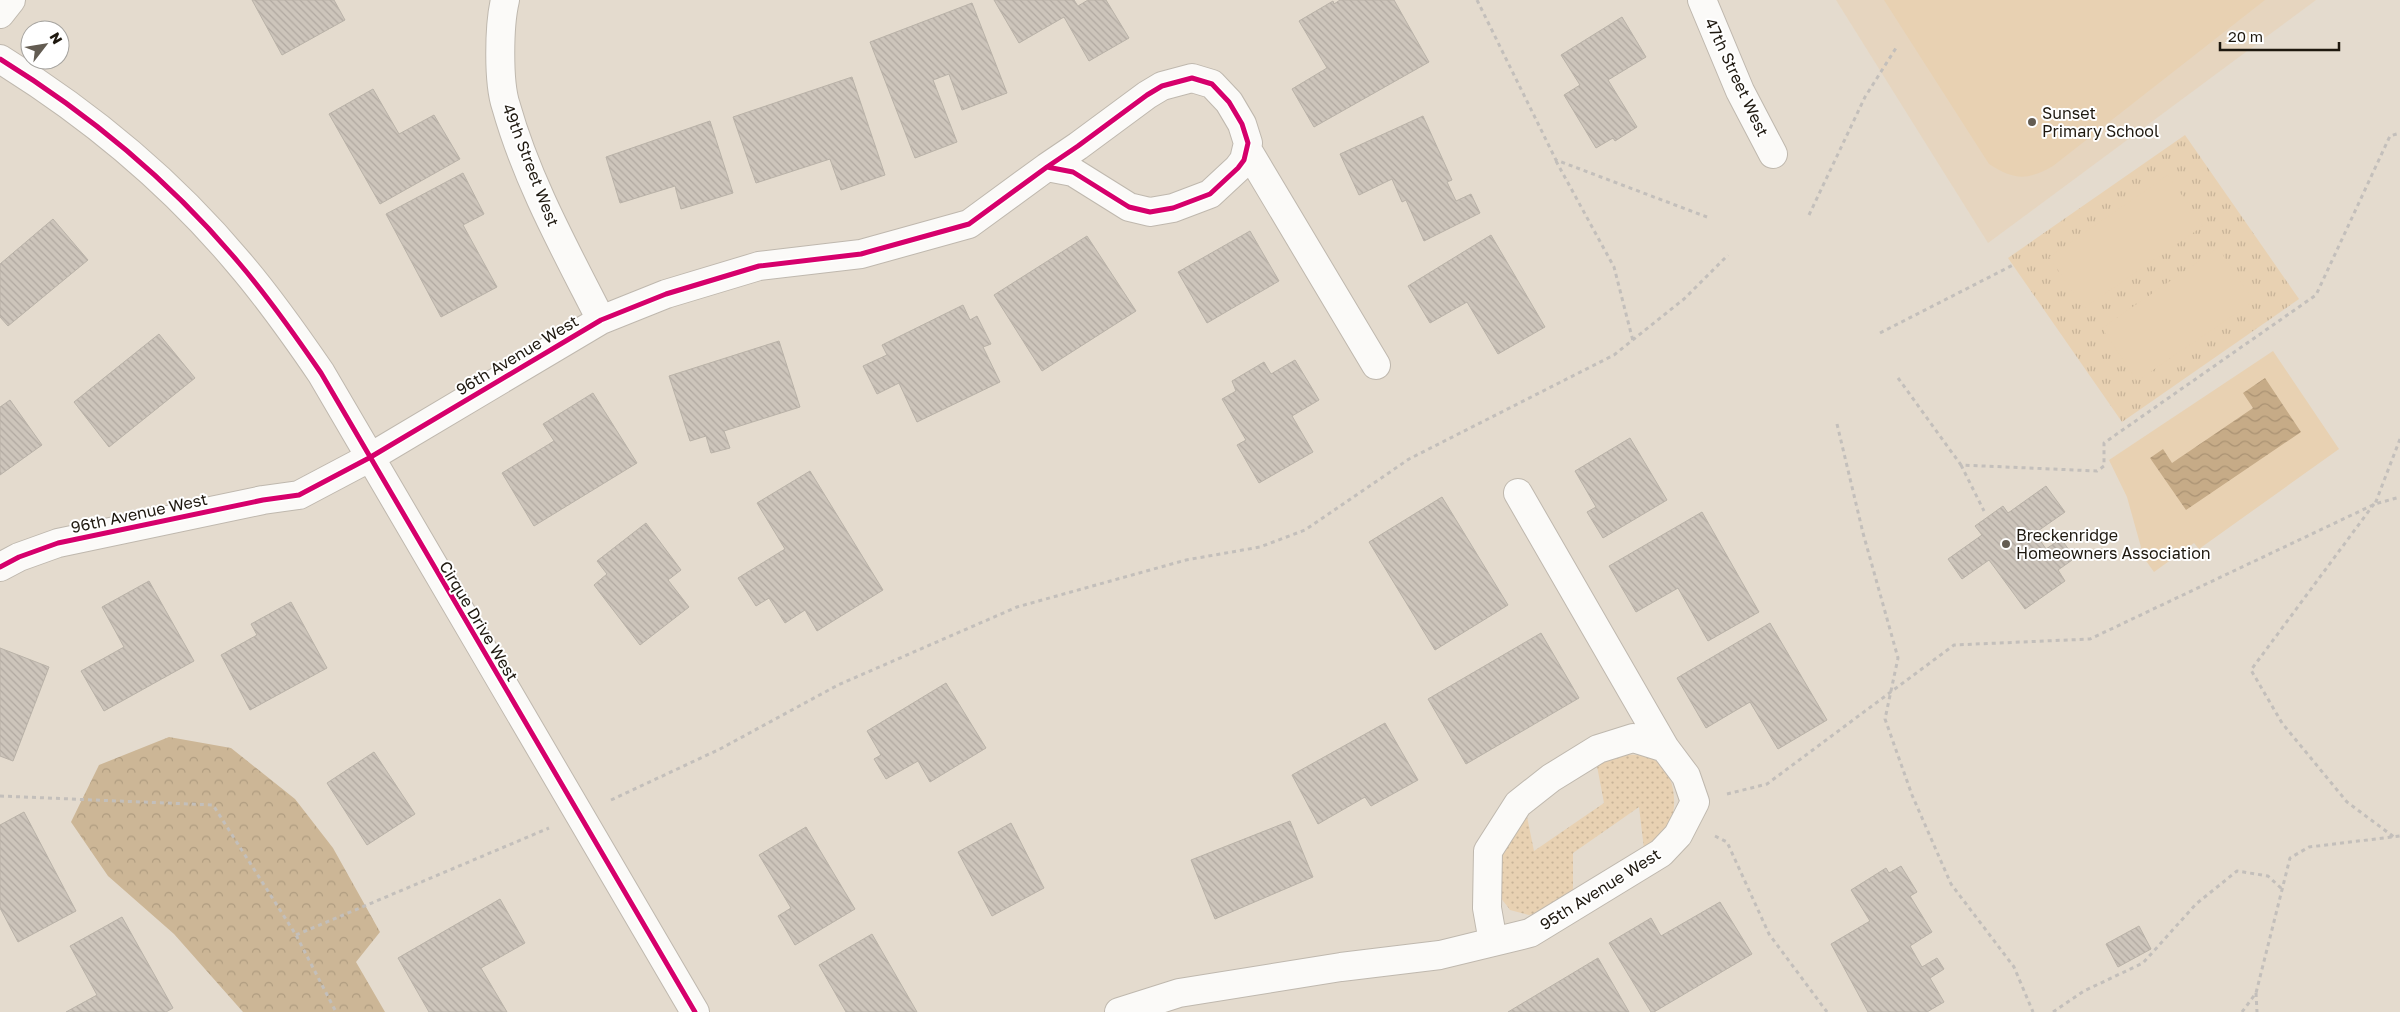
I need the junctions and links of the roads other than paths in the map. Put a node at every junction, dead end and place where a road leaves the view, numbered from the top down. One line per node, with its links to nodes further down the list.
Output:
1 (11, 0): 4 (street)
2 (505, 0): 9 (street, 49th Street West)
3 (1702, 0): 7 (street, 47th Street West)
4 (0, 14)
5 (0, 58): 11 (street, Cirque Drive West)
6 (1247, 149): 8 (street); 8 (street, 96th Avenue West); 10 (street, 96th Avenue West)
7 (1773, 154)
8 (1047, 167): 9 (street, 96th Avenue West)
9 (601, 320): 11 (street, 96th Avenue West)
10 (1376, 365)
11 (368, 458): 13 (street, 96th Avenue West); 16 (street, Cirque Drive West)
12 (1518, 493): 14 (street)
13 (0, 567)
14 (1665, 748): 15 (street, 95th Avenue West); 15 (street)
15 (1493, 942): 17 (street, 95th Avenue West)
16 (695, 1012)
17 (1119, 1012)

